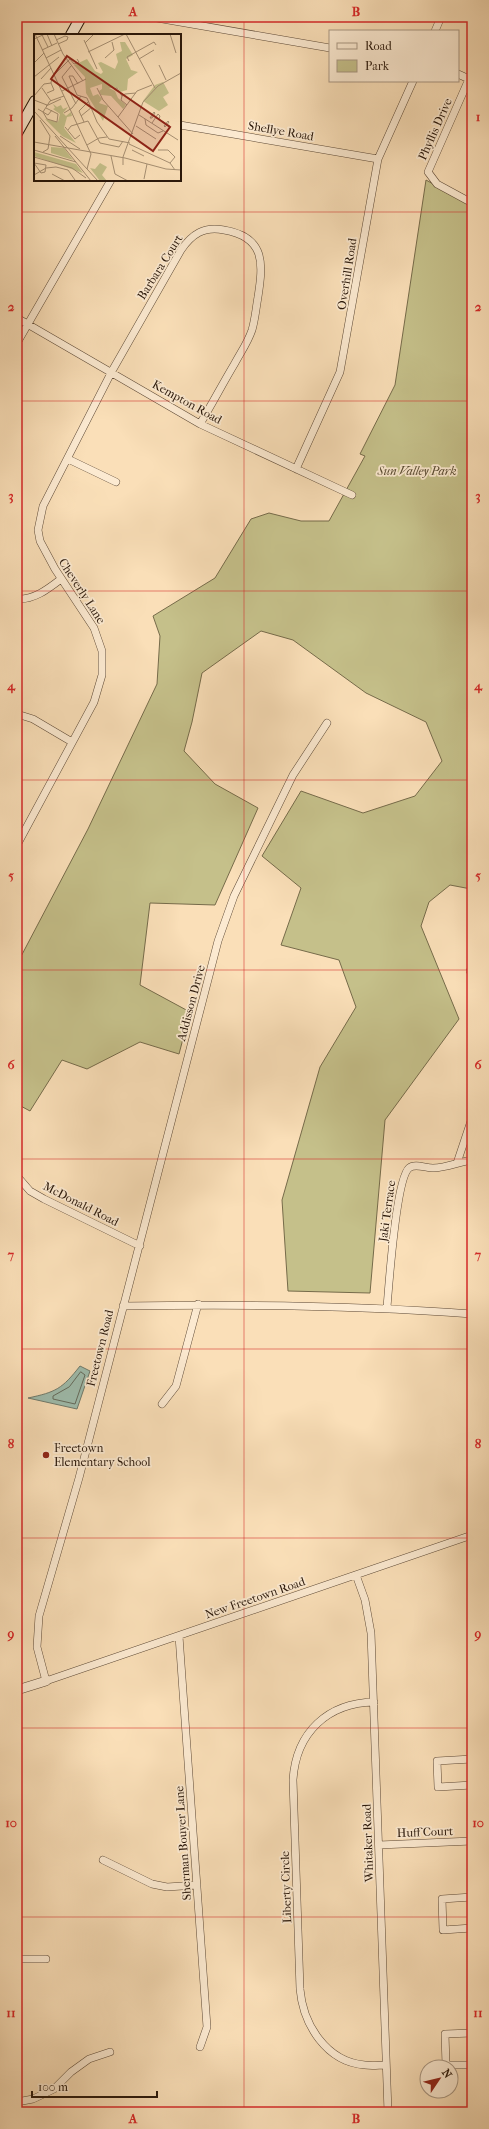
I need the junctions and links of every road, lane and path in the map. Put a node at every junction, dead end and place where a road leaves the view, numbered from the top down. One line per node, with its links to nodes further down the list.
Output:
1 (81, 17): 5 (main road)
2 (150, 17): 6 (street)
3 (441, 17): 4 (street)
4 (435, 30)
5 (72, 34)
6 (329, 48)
7 (459, 74): 14 (street, Phyllis Drive)
8 (413, 82): 12 (street, Overhill Road)
9 (34, 102): 11 (main road)
10 (181, 125): 12 (street, Shellye Road)
11 (17, 133)
12 (378, 159): 21 (street, Overhill Road)
13 (110, 181): 16 (street)
14 (472, 203)
15 (17, 318): 16 (street, Kempton Road)
16 (28, 324): 17 (street); 18 (street, Kempton Road)
17 (17, 343)
18 (112, 371): 19 (street, Kempton Road); 19 (street, Barbara Court); 20 (street, Cheverly Lane)
19 (200, 424): 21 (street, Kempton Road)
20 (68, 459): 22 (street); 24 (street, Cheverly Lane)
21 (296, 469): 23 (street, Kempton Road)
22 (116, 482)
23 (352, 495)
24 (61, 579): 25 (street); 28 (street, Cheverly Lane)
25 (17, 599)
26 (17, 714): 28 (street)
27 (327, 723): 36 (street, Addisson Drive)
28 (72, 742): 29 (street, Cheverly Lane)
29 (18, 840)
30 (472, 967): 31 (street)
31 (472, 974)
32 (472, 1118): 34 (street)
33 (472, 1160): 34 (street, Jaki Terrace)
34 (457, 1163): 39 (street, Jaki Terrace)
35 (17, 1176): 36 (street, McDonald Road)
36 (140, 1246): 38 (street, Addisson Drive)
37 (198, 1304): 38 (street, Freetown Road); 39 (street, Freetown Road); 41 (street)
38 (123, 1306): 45 (street, Freetown Road)
39 (387, 1307): 40 (street, Freetown Road)
40 (472, 1314)
41 (162, 1404)
42 (472, 1535): 43 (street, New Freetown Road)
43 (356, 1575): 44 (street, New Freetown Road); 47 (street, Whitaker Road)
44 (179, 1636): 45 (street, New Freetown Road); 53 (street, Sherman Bouyer Lane)
45 (46, 1681): 46 (street)
46 (17, 1690)
47 (374, 1702): 51 (street, Whitaker Road); 61 (street, Liberty Circle)
48 (472, 1759): 49 (street)
49 (472, 1785)
50 (472, 1841): 51 (street, Huff Court)
51 (379, 1845): 61 (street, Whitaker Road)
52 (102, 1860): 53 (street)
53 (197, 1885): 59 (street, Sherman Bouyer Lane)
54 (472, 1897): 55 (street)
55 (472, 1928)
56 (17, 1959): 57 (street)
57 (46, 1959)
58 (472, 2033): 62 (street)
59 (200, 2047)
60 (110, 2052): 63 (street)
61 (386, 2065): 64 (street, Whitaker Road)
62 (472, 2065)
63 (17, 2102)
64 (388, 2112)

